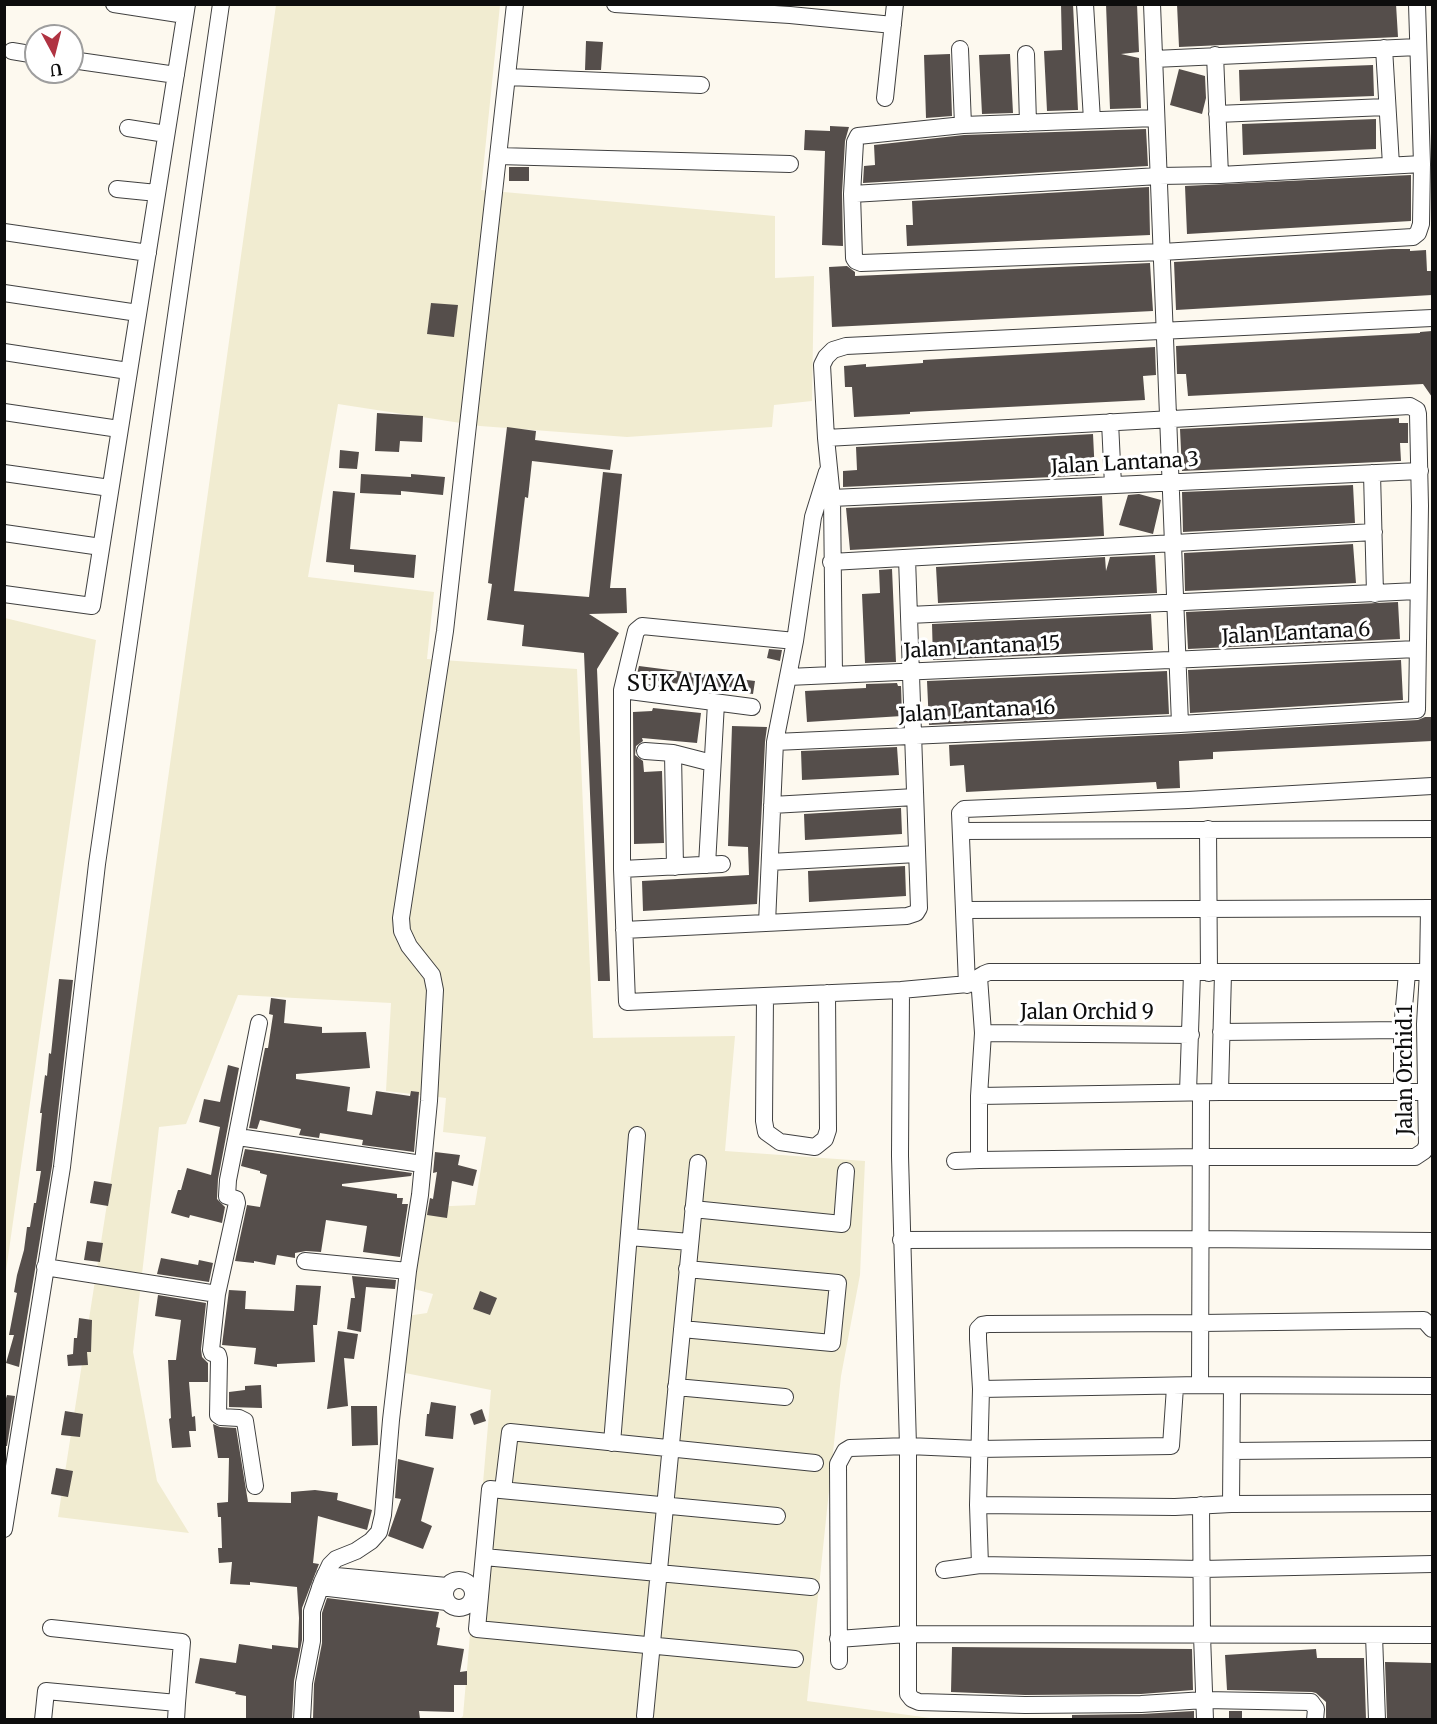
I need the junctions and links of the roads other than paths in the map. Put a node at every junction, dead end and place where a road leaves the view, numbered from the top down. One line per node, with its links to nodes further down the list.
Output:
1 (114, 4): 9 (street)
2 (221, 4): 142 (street)
3 (515, 4): 21 (street)
4 (615, 4): 10 (street)
5 (895, 4): 10 (street)
6 (1084, 4): 28 (street)
7 (1152, 4): 18 (street)
8 (1417, 4): 11 (street)
9 (186, 10): 20 (street)
10 (893, 25): 23 (street)
11 (1418, 47): 12 (street); 27 (street)
12 (1384, 48): 17 (street); 24 (street)
13 (960, 49): 30 (street)
14 (12, 51): 15 (street)
15 (24, 53)
16 (1026, 54): 29 (street)
17 (1215, 55): 18 (street); 25 (street)
18 (1154, 59): 26 (street)
19 (84, 62): 20 (street)
20 (176, 75): 32 (street)
21 (508, 77): 22 (street); 34 (street)
22 (701, 85)
23 (885, 98)
24 (1386, 107): 25 (street); 37 (street)
25 (1217, 114): 38 (street)
26 (1156, 118): 28 (street); 39 (street)
27 (1426, 118): 33 (street)
28 (1092, 120): 29 (street)
29 (1028, 123): 30 (street)
30 (963, 125): 42 (street)
31 (128, 128): 32 (street)
32 (166, 134): 41 (street)
33 (1426, 138): 36 (street)
34 (498, 156): 35 (street); 133 (street)
35 (790, 164)
36 (1422, 164): 37 (street); 44 (street)
37 (1391, 165): 38 (street)
38 (1220, 175): 39 (street)
39 (1159, 176): 42 (street); 44 (street)
40 (117, 189): 41 (street)
41 (157, 193): 45 (street)
42 (852, 194): 44 (street)
43 (4, 232): 45 (street)
44 (1162, 252): 49 (street)
45 (148, 253): 47 (street)
46 (4, 293): 47 (street)
47 (138, 314): 51 (street)
48 (1432, 318): 49 (street)
49 (1166, 331): 53 (street); 56 (street)
50 (4, 352): 51 (street)
51 (128, 371): 55 (street)
52 (4, 412): 55 (street)
53 (1169, 418): 54 (street); 58 (street); 61 (street)
54 (1110, 422): 56 (street); 62 (street)
55 (119, 429): 63 (street)
56 (826, 438): 57 (street)
57 (829, 468): 65 (street); 78 (street)
58 (1419, 471): 60 (street, Jalan Lantana 3); 64 (street)
59 (4, 473): 63 (street)
60 (1372, 473): 61 (street, Jalan Lantana 3); 68 (street)
61 (1171, 482): 62 (street, Jalan Lantana 3); 69 (street)
62 (1113, 485): 65 (street, Jalan Lantana 3)
63 (110, 488): 70 (street)
64 (1426, 488): 66 (street)
65 (832, 498): 72 (street)
66 (1426, 506): 73 (street)
67 (4, 532): 70 (street)
68 (1374, 532): 69 (street); 75 (street)
69 (1173, 543): 71 (street); 76 (street)
70 (101, 547): 74 (street)
71 (907, 558): 72 (street); 77 (street)
72 (831, 562): 82 (street)
73 (1417, 591): 75 (street); 79 (street)
74 (4, 594)
75 (1375, 594): 76 (street)
76 (1176, 602): 77 (street); 80 (street)
77 (909, 615): 81 (street)
78 (795, 641): 83 (street); 84 (street)
79 (1417, 649): 80 (street, Jalan Lantana 6); 87 (street)
80 (1178, 660): 81 (street, Jalan Lantana 15); 88 (street)
81 (911, 672): 82 (street, Jalan Lantana 15); 89 (street)
82 (834, 675): 83 (street, Jalan Lantana 15)
83 (788, 677): 90 (street)
84 (622, 690): 85 (street); 103 (street)
85 (716, 703): 86 (street); 93 (street)
86 (752, 707)
87 (1425, 710): 88 (street, Jalan Lantana 16)
88 (1180, 724): 89 (street, Jalan Lantana 16)
89 (913, 736): 90 (street, Jalan Lantana 16); 95 (street)
90 (775, 742): 96 (street)
91 (645, 751): 92 (street)
92 (673, 753): 93 (street); 102 (street)
93 (712, 763): 102 (street)
94 (1432, 786): 99 (street)
95 (915, 797): 96 (street); 100 (street)
96 (772, 805): 101 (street)
97 (1209, 829): 98 (street); 99 (street); 104 (street)
98 (1432, 829)
99 (961, 831): 106 (street)
100 (917, 854): 101 (street); 107 (street)
101 (770, 862): 107 (street)
102 (675, 867): 103 (street)
103 (622, 869): 108 (street)
104 (1208, 908): 105 (street); 106 (street); 110 (street)
105 (1431, 908): 109 (street, Jalan Orchid.1)
106 (965, 910): 112 (street)
107 (767, 922): 108 (street)
108 (624, 930): 115 (street)
109 (1428, 972): 111 (street); 119 (street, Jalan Orchid.1)
110 (1208, 973): 111 (street); 112 (street); 118 (street); 121 (street)
111 (1407, 973): 117 (street)
112 (973, 984): 113 (street); 120 (street)
113 (901, 990): 114 (street); 138 (street)
114 (826, 993): 115 (street); 115 (street)
115 (765, 996)
116 (259, 1023): 128 (street)
117 (1402, 1030): 118 (street); 123 (street)
118 (1221, 1032): 122 (street)
119 (1429, 1032): 124 (street, Jalan Orchid.1)
120 (983, 1033): 121 (street, Jalan Orchid 9); 126 (street)
121 (1191, 1035): 125 (street)
122 (1220, 1092): 123 (street); 125 (street)
123 (1402, 1092): 124 (street)
124 (1426, 1092): 129 (street, Jalan Orchid.1)
125 (1195, 1093): 126 (street); 129 (street)
126 (979, 1096): 130 (street)
127 (637, 1135): 136 (street)
128 (238, 1137): 133 (street); 145 (street)
129 (1202, 1157): 130 (street, Jalan Orchid.1); 137 (street)
130 (979, 1160): 131 (street, Jalan Orchid.1)
131 (955, 1161)
132 (698, 1163): 135 (street)
133 (422, 1164): 144 (street)
134 (846, 1171): 135 (street)
135 (693, 1209): 140 (street)
136 (629, 1237): 140 (street); 156 (street)
137 (1201, 1239): 138 (street); 139 (street); 146 (street)
138 (901, 1240): 157 (street)
139 (1432, 1241)
140 (690, 1242): 143 (street)
141 (305, 1262): 144 (street)
142 (48, 1268): 145 (street); 171 (street)
143 (687, 1269): 147 (street); 147 (street)
144 (408, 1271): 178 (street)
145 (217, 1294): 163 (street)
146 (1201, 1323): 148 (street); 149 (street); 154 (street)
147 (682, 1329): 152 (street)
148 (1432, 1329)
149 (1200, 1385): 150 (street); 153 (street)
150 (1232, 1386): 151 (street); 161 (street)
151 (1432, 1386)
152 (676, 1387): 155 (street); 158 (street)
153 (1175, 1387): 154 (street); 159 (street)
154 (981, 1389): 159 (street)
155 (785, 1397)
156 (612, 1443): 158 (street); 164 (street)
157 (908, 1446): 159 (street); 184 (street); 188 (street)
158 (670, 1449): 162 (street); 167 (street)
159 (978, 1449): 168 (street)
160 (1432, 1449): 161 (street)
161 (1232, 1451): 166 (street)
162 (815, 1463)
163 (255, 1486)
164 (503, 1490): 167 (street); 172 (street)
165 (1432, 1503): 166 (street)
166 (1231, 1504): 169 (street)
167 (665, 1505): 170 (street); 177 (street)
168 (978, 1505): 169 (street); 174 (street)
169 (1202, 1505): 175 (street)
170 (777, 1516)
171 (4, 1529)
172 (484, 1557): 177 (street); 179 (street)
173 (1432, 1564): 175 (street)
174 (980, 1565): 175 (street); 176 (street)
175 (1202, 1569): 185 (street)
176 (944, 1570)
177 (659, 1573): 180 (street); 189 (street)
178 (323, 1581): 181 (street); 199 (street)
179 (476, 1585): 181 (street); 182 (street)
180 (811, 1587)
181 (447, 1594): 182 (street)
182 (472, 1611): 189 (street)
183 (51, 1628): 193 (street)
184 (907, 1634): 185 (street); 188 (street); 194 (street)
185 (1202, 1635): 186 (street); 192 (street)
186 (1374, 1635): 187 (street); 202 (street)
187 (1432, 1635)
188 (838, 1639): 191 (street)
189 (652, 1646): 190 (street); 197 (street)
190 (795, 1659)
191 (839, 1661)
192 (1205, 1700): 196 (street); 200 (street); 201 (street)
193 (176, 1711): 198 (street)
194 (1025, 1712): 195 (street)
195 (1087, 1712): 196 (street)
196 (1142, 1712)
197 (645, 1716)
198 (43, 1719)
199 (302, 1719)
200 (1204, 1719)
201 (1315, 1719)
202 (1377, 1719)

